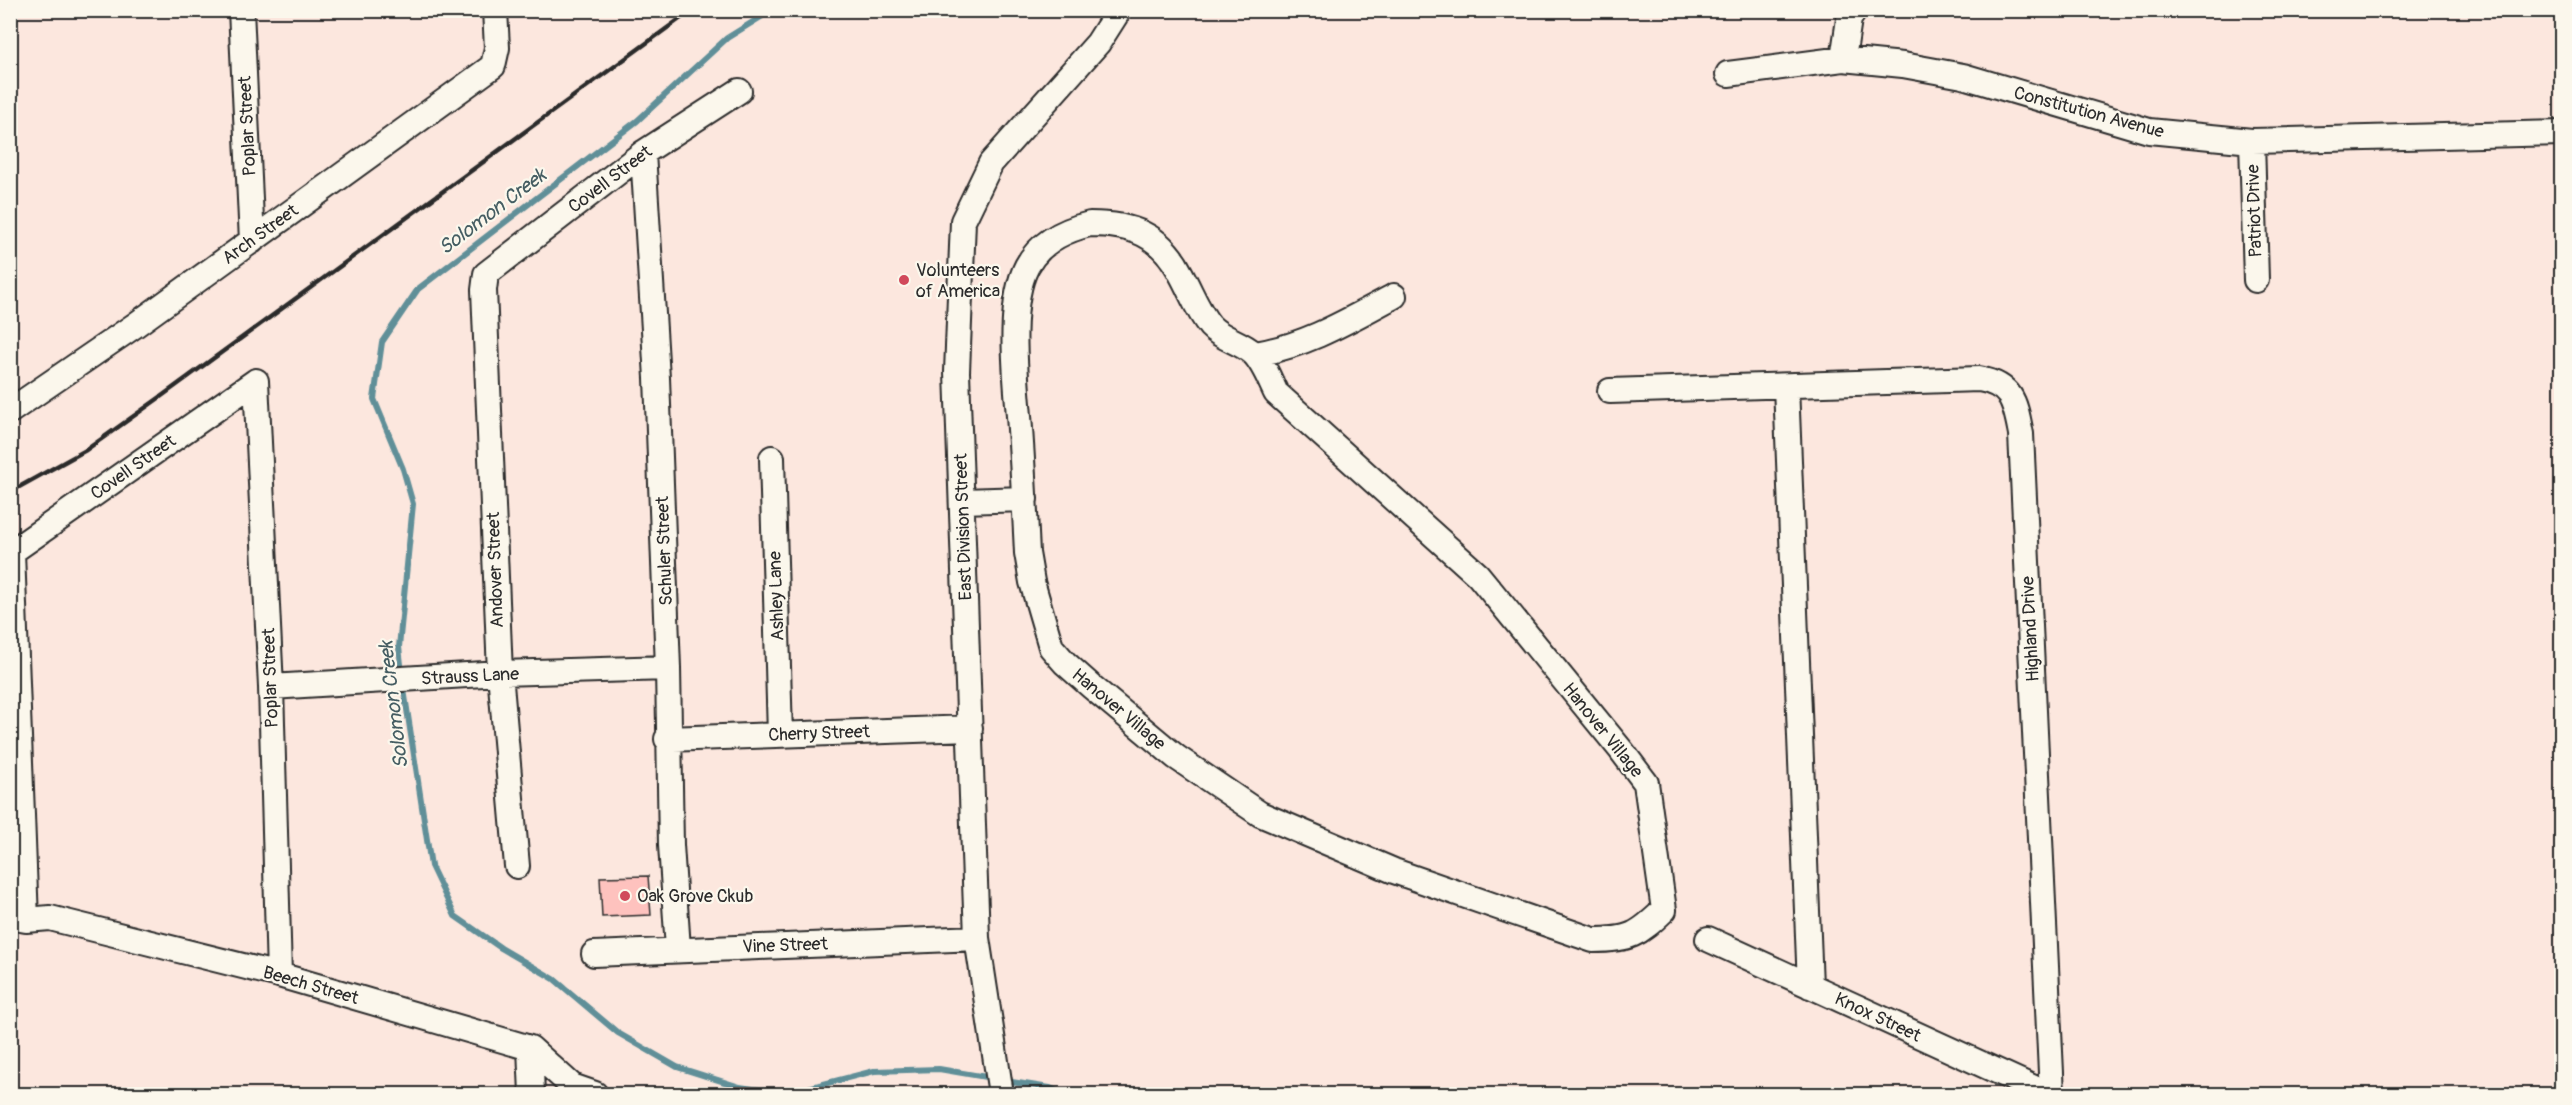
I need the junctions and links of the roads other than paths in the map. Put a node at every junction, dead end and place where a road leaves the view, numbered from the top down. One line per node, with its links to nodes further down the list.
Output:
1 (242, 10): 11 (street, Poplar Street)
2 (495, 10): 11 (street, Arch Street)
3 (1119, 10): 22 (street, East Division Street)
4 (1855, 10): 5 (street)
5 (1842, 59): 6 (street, Constitution Avenue); 9 (street, Constitution Avenue)
6 (1728, 74)
7 (739, 92): 10 (street, Covell Street)
8 (2562, 133): 9 (street, Constitution Avenue)
9 (2252, 141): 13 (street, Patriot Drive)
10 (643, 153): 12 (street, Covell Street); 24 (street, Schuler Street)
11 (252, 241): 19 (street, Arch Street)
12 (486, 274): 25 (street, Andover Street)
13 (2256, 280)
14 (1394, 296): 15 (street)
15 (1255, 354): 21 (street, Hanover Village); 21 (street, Hanover Village)
16 (256, 381): 23 (street, Covell Street); 26 (street, Poplar Street)
17 (1786, 386): 18 (street, Highland Drive); 37 (street); 39 (street, Highland Drive)
18 (1610, 392)
19 (10, 411)
20 (772, 458): 28 (street, Ashley Lane)
21 (1024, 499): 22 (street)
22 (963, 501): 27 (street, East Division Street)
23 (11, 553): 31 (street)
24 (668, 668): 25 (street, Strauss Lane); 29 (street, Schuler Street)
25 (500, 673): 26 (street, Strauss Lane); 30 (street, Andover Street)
26 (271, 687): 36 (street, Poplar Street)
27 (970, 728): 28 (street, Cherry Street); 32 (street, East Division Street)
28 (780, 735): 29 (street, Cherry Street)
29 (668, 739): 34 (street, Schuler Street)
30 (517, 866)
31 (18, 919): 36 (street, Beech Street)
32 (977, 938): 34 (street, Vine Street); 42 (street, East Division Street)
33 (1708, 939): 37 (street, Knox Street)
34 (678, 949): 35 (street, Vine Street)
35 (594, 954)
36 (279, 975): 38 (street, Beech Street)
37 (1810, 986): 39 (street, Knox Street)
38 (530, 1048): 40 (street); 41 (street, Beech Street)
39 (2037, 1092)
40 (532, 1095)
41 (596, 1095)
42 (1001, 1095)

